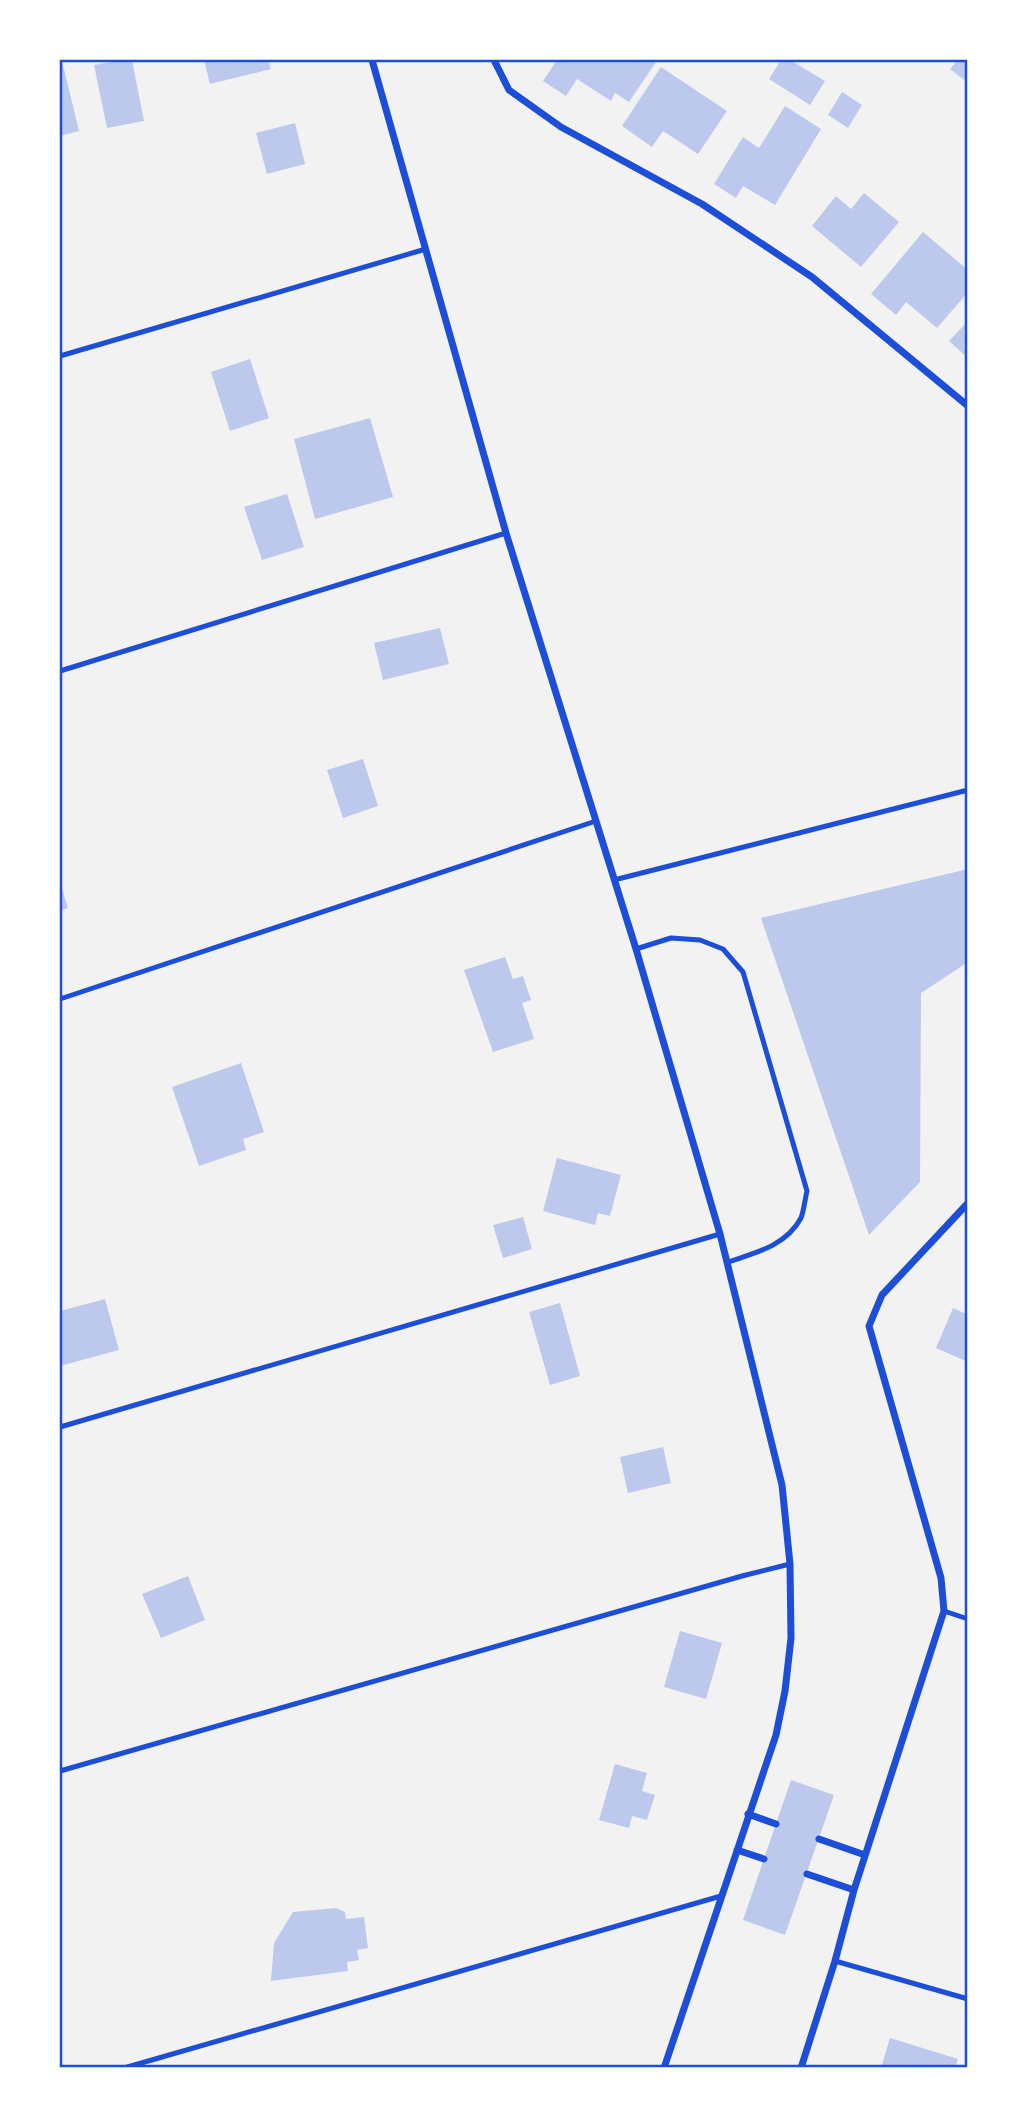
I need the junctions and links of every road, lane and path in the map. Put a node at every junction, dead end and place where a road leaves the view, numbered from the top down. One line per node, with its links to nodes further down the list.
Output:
1 (372, 60): 3 (street)
2 (494, 60): 5 (street)
3 (426, 249): 4 (lane); 6 (street)
4 (60, 356)
5 (968, 406)
6 (506, 533): 7 (lane); 9 (street)
7 (60, 671)
8 (968, 790): 10 (lane)
9 (596, 821): 10 (street); 12 (lane)
10 (614, 880): 11 (street)
11 (636, 949): 14 (street); 15 (lane)
12 (60, 999)
13 (968, 1203): 18 (street)
14 (720, 1234): 15 (street); 16 (lane)
15 (728, 1262): 17 (street)
16 (60, 1427)
17 (790, 1564): 20 (lane); 21 (street)
18 (944, 1611): 19 (lane); 25 (street)
19 (968, 1619)
20 (60, 1771)
21 (748, 1814): 22 (street); 24 (street)
22 (776, 1824)
23 (819, 1839): 25 (street)
24 (737, 1850): 26 (street); 29 (street)
25 (866, 1855): 28 (street)
26 (764, 1859)
27 (807, 1874): 28 (street)
28 (854, 1891): 30 (street)
29 (721, 1896): 32 (lane); 33 (street)
30 (835, 1961): 31 (lane); 34 (street)
31 (968, 1999)
32 (124, 2067)
33 (664, 2067)
34 (801, 2067)

